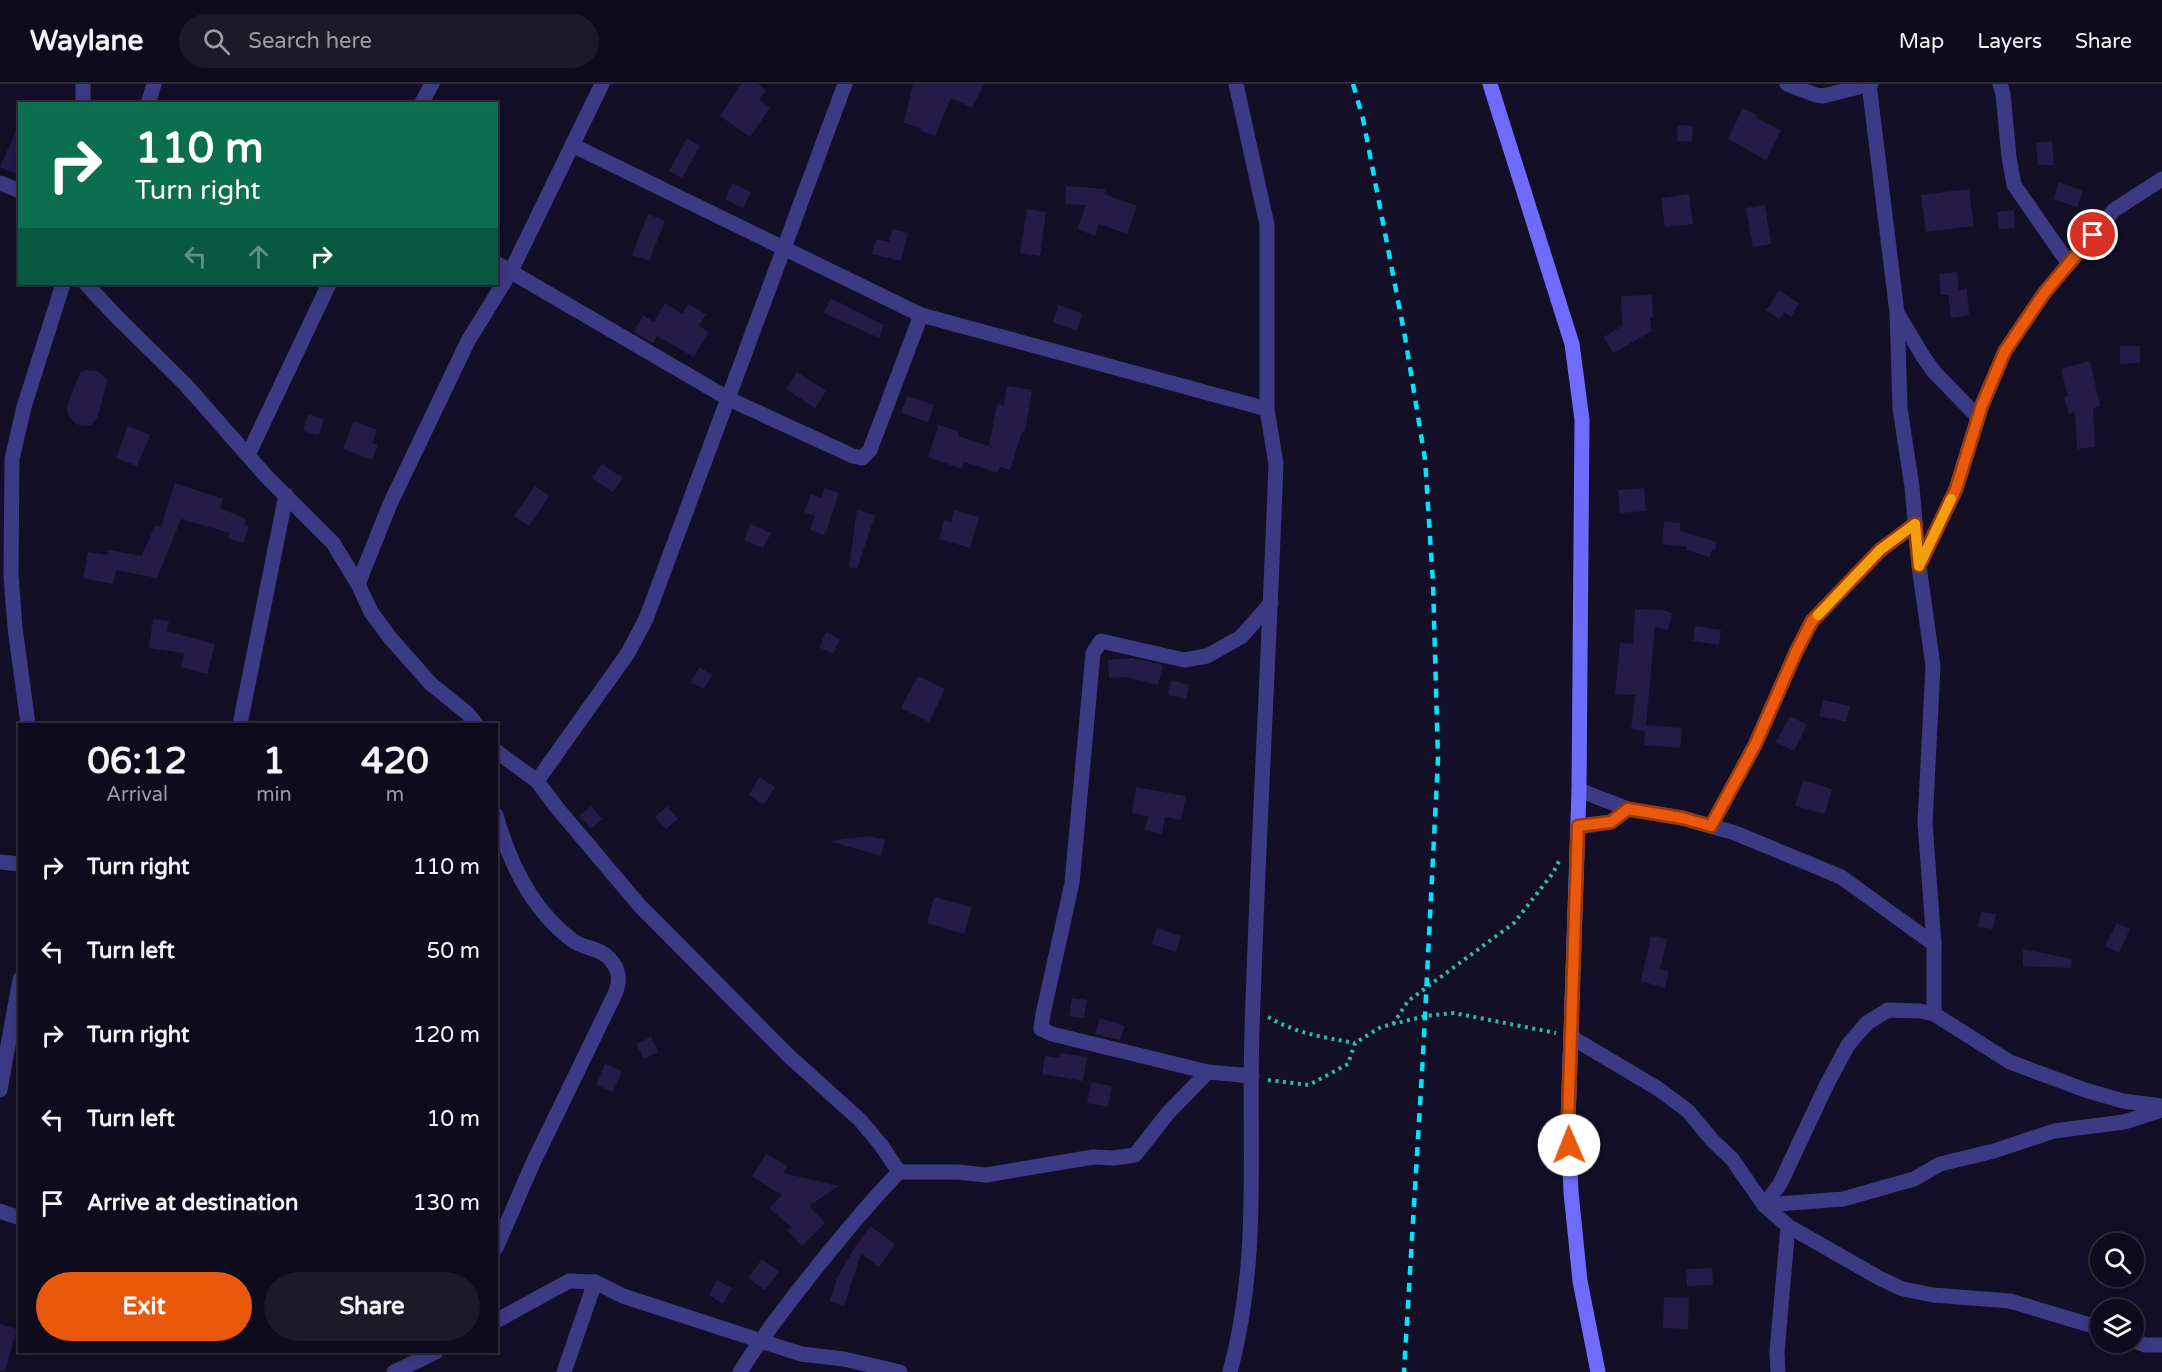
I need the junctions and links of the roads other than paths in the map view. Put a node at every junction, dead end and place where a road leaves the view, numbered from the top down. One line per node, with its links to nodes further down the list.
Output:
1 (83, 84): 11 (street)
2 (154, 84): 12 (street)
3 (432, 84): 13 (street)
4 (602, 84): 14 (street)
5 (845, 84): 18 (street)
6 (1236, 84): 28 (street)
7 (1490, 84): 41 (street)
8 (1786, 84): 10 (street)
9 (2000, 84): 20 (street)
10 (1869, 85): 25 (street)
11 (83, 102)
12 (149, 102)
13 (422, 102)
14 (572, 145): 18 (street); 21 (street)
15 (2162, 179): 20 (street)
16 (0, 183): 17 (street)
17 (18, 190)
18 (783, 248): 26 (street); 27 (street)
19 (498, 263): 21 (street)
20 (2069, 264): 29 (street)
21 (511, 271): 27 (street); 34 (street)
22 (63, 285): 36 (street)
23 (329, 285): 30 (street)
24 (91, 286): 30 (street)
25 (1897, 313): 29 (street); 32 (street)
26 (921, 315): 27 (street); 28 (street)
27 (729, 399): 40 (street)
28 (1267, 409): 35 (street)
29 (1978, 417): 33 (street)
30 (248, 455): 31 (street)
31 (286, 495): 34 (street); 37 (street)
32 (1915, 524): 33 (street); 45 (street)
33 (1919, 566): 48 (street)
34 (358, 584): 38 (street)
35 (1271, 603): 53 (street); 54 (street)
36 (28, 723)
37 (240, 723)
38 (475, 723)
39 (498, 753): 40 (street)
40 (537, 781): 57 (street)
41 (1579, 790): 42 (street); 44 (street)
42 (1628, 809): 44 (street); 45 (street)
43 (498, 822): 62 (street)
44 (1578, 826): 52 (street)
45 (1711, 826): 48 (street)
46 (0, 862): 47 (street)
47 (18, 864)
48 (1934, 944): 50 (street)
49 (18, 988): 51 (street)
50 (1934, 1014): 56 (street); 58 (street)
51 (11, 1020): 55 (street)
52 (1571, 1037): 58 (street); 75 (street)
53 (1208, 1072): 54 (street); 57 (street)
54 (1252, 1076): 74 (street)
55 (0, 1090)
56 (2162, 1108): 58 (street)
57 (899, 1172): 66 (street)
58 (1764, 1205): 61 (street)
59 (0, 1211): 60 (street)
60 (18, 1217)
61 (1788, 1226): 65 (street); 76 (street)
62 (498, 1243)
63 (595, 1282): 64 (street); 66 (street); 71 (street)
64 (498, 1320)
65 (2090, 1325)
66 (760, 1340): 72 (street); 73 (street)
67 (2162, 1344): 68 (street)
68 (2144, 1346)
69 (434, 1353): 70 (street)
70 (394, 1372)
71 (564, 1372)
72 (740, 1372)
73 (900, 1372)
74 (1230, 1372)
75 (1598, 1372)
76 (1778, 1372)

